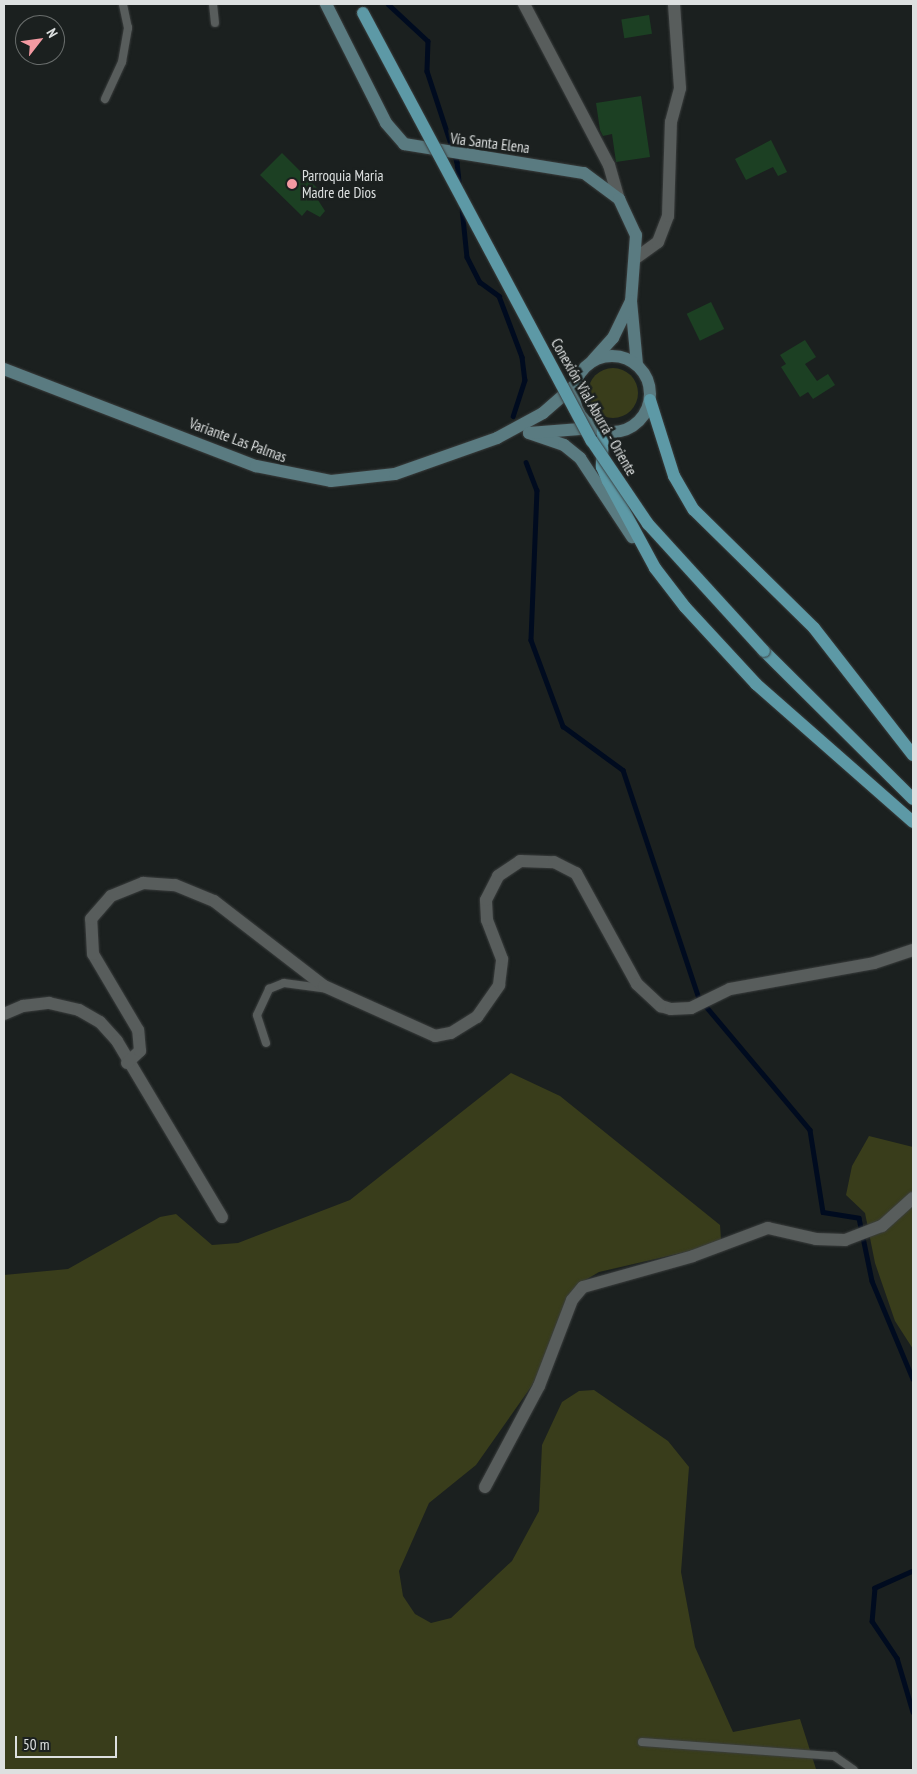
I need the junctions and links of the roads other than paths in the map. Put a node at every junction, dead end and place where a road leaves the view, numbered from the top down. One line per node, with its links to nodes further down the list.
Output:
1 (123, 4): 8 (lane)
2 (213, 4): 7 (lane)
3 (326, 4): 9 (main road, Vía Santa Elena)
4 (524, 4): 9 (street)
5 (674, 4): 10 (street)
6 (360, 8): 22 (main road, Conexión Vial Aburrá - Oriente, bridge)
7 (215, 23)
8 (105, 99)
9 (619, 199): 10 (main road, Vía Santa Elena)
10 (636, 258): 11 (main road, Vía Santa Elena)
11 (631, 301): 12 (main road, Vía Santa Elena); 13 (main road, Vía Santa Elena)
12 (592, 361): 13 (main road); 15 (main road)
13 (637, 365): 16 (main road)
14 (4, 369): 19 (main road, Variante Las Palmas)
15 (575, 385): 17 (main road); 19 (main road, Variante Las Palmas)
16 (650, 400): 17 (main road); 21 (main road)
17 (599, 430): 18 (main road, Variante Las Palmas); 20 (main road)
18 (528, 433): 19 (main road, Variante Las Palmas); 20 (main road)
19 (497, 438)
20 (655, 568): 25 (main road)
21 (913, 755)
22 (882, 769): 23 (main road); 24 (main road)
23 (913, 792)
24 (913, 799)
25 (913, 822)
26 (913, 950): 27 (street)
27 (329, 989): 29 (lane); 30 (street)
28 (4, 1014): 30 (street)
29 (266, 1043)
30 (127, 1063): 32 (street)
31 (913, 1198): 33 (street)
32 (222, 1217)
33 (485, 1487)
34 (642, 1742): 35 (lane)
35 (854, 1770)

